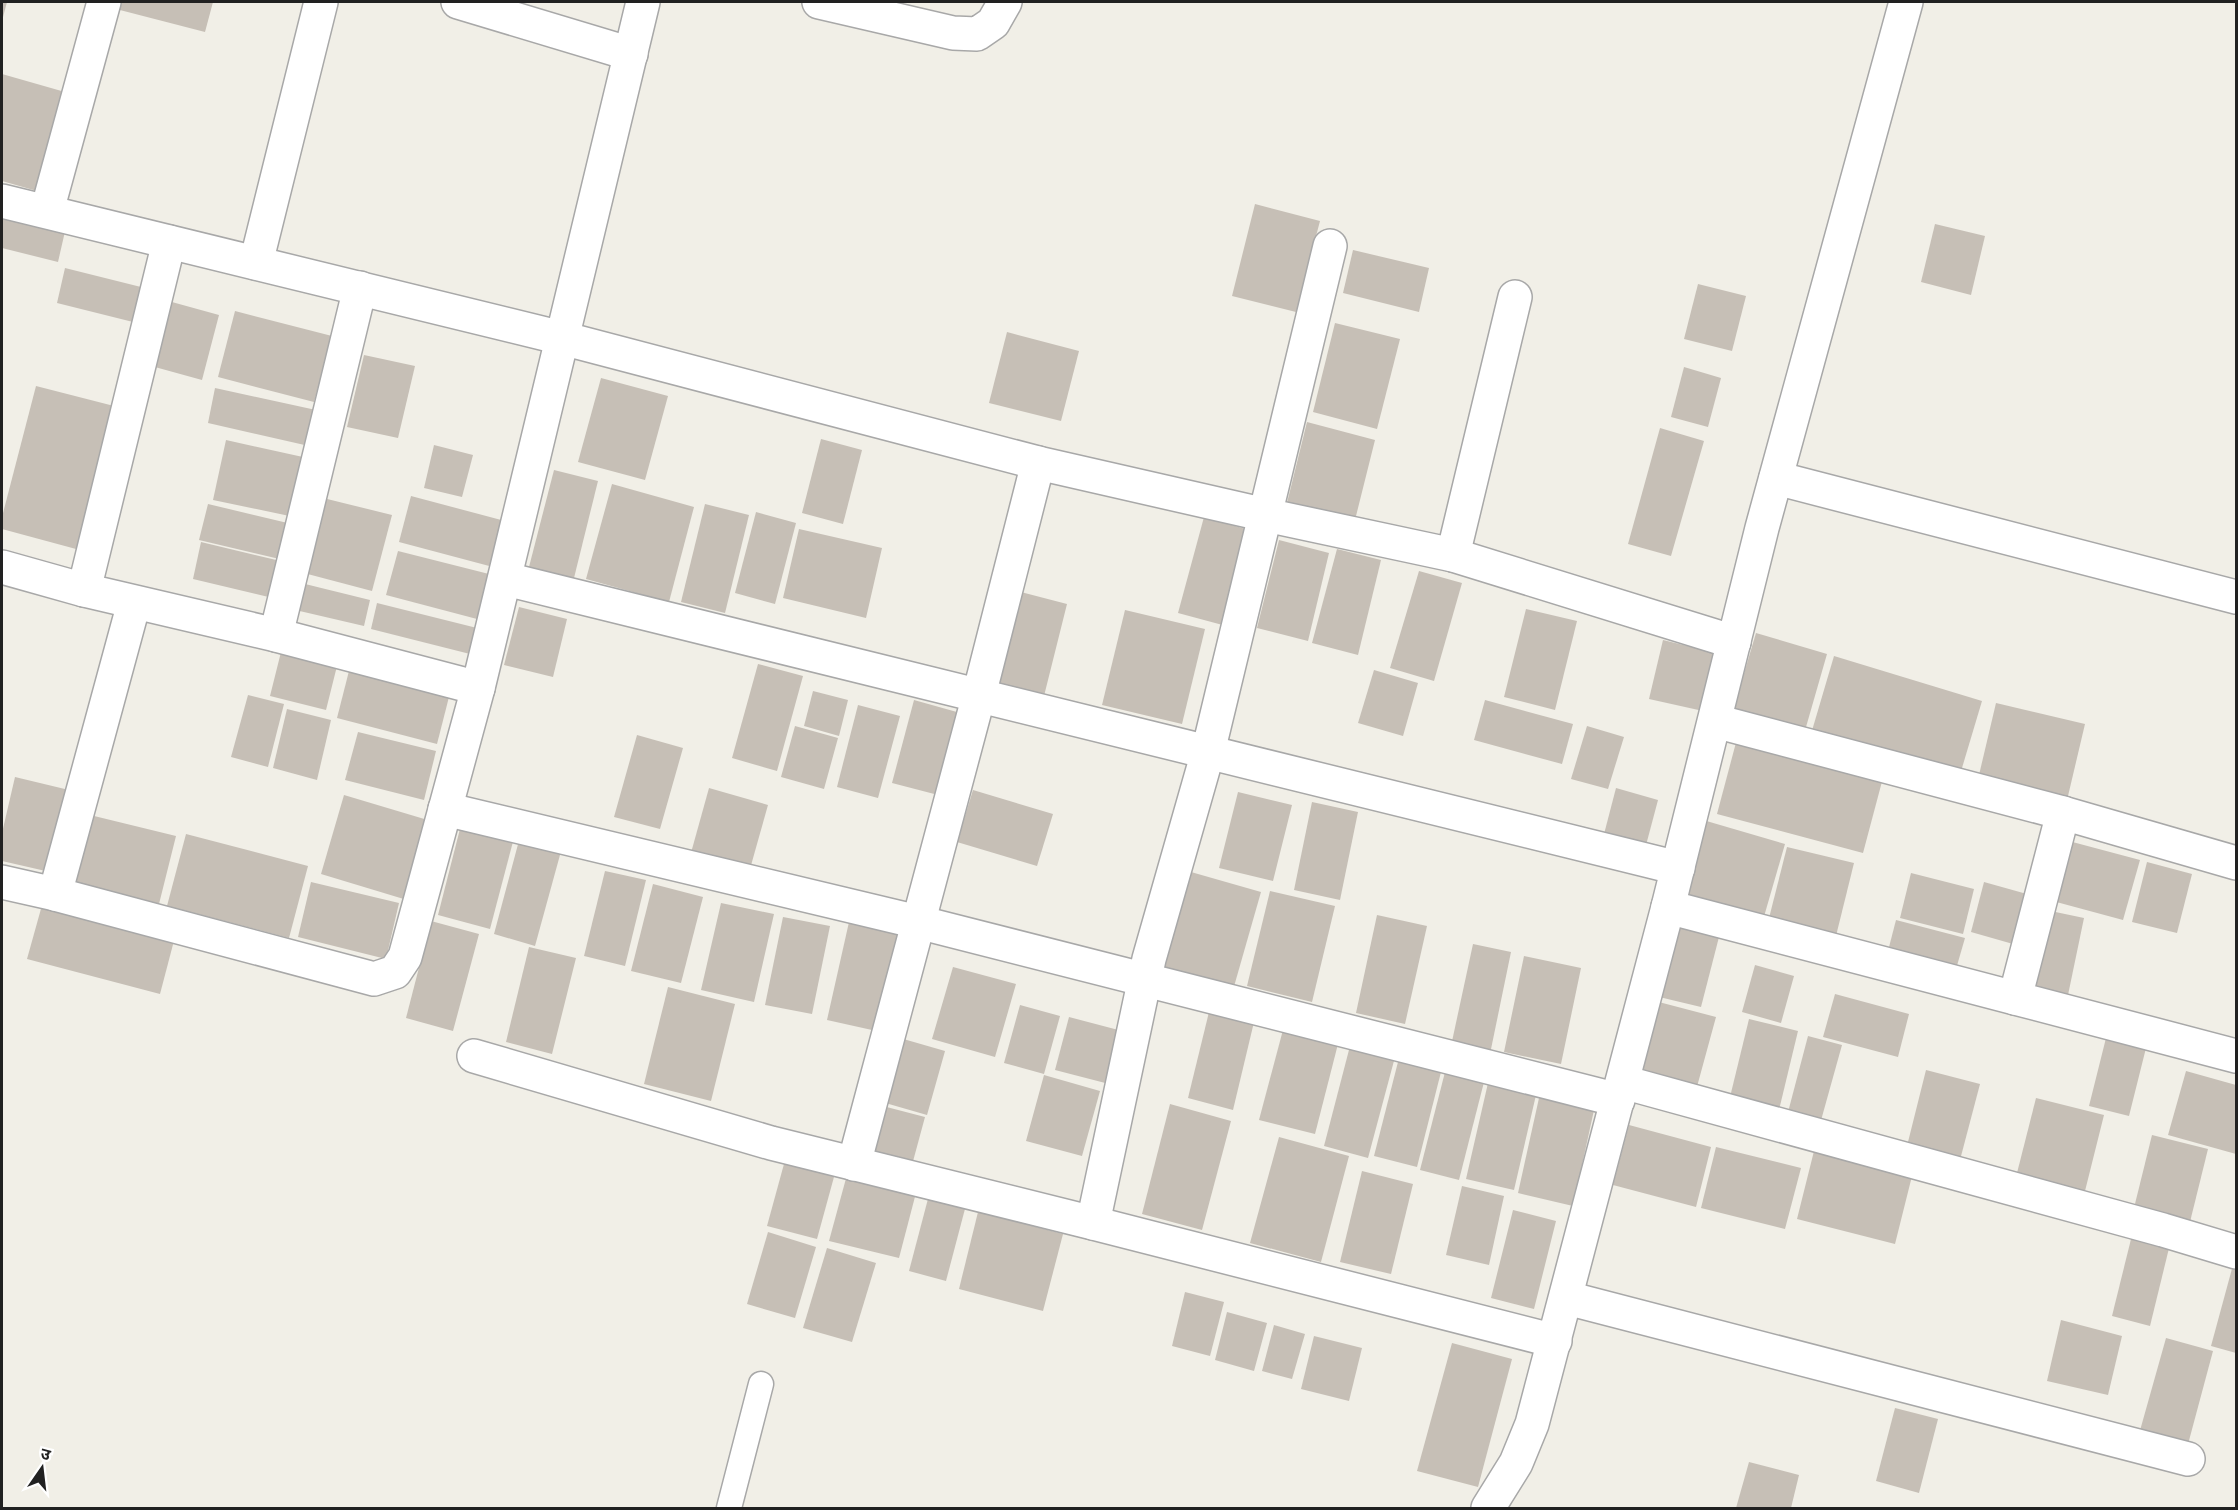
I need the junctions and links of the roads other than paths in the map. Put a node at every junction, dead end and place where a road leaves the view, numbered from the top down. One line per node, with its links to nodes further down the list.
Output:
1 (104, 2): 10 (street)
2 (321, 2): 13 (street)
3 (458, 2): 8 (street)
4 (643, 2): 8 (street)
5 (823, 2): 6 (street)
6 (1005, 2)
7 (1906, 2): 18 (street)
8 (631, 54): 16 (street)
9 (2, 201): 10 (street)
10 (47, 211): 11 (street)
11 (169, 242): 13 (street); 23 (street)
12 (1330, 246): 19 (street)
13 (256, 262): 14 (street)
14 (360, 288): 16 (street); 26 (street)
15 (1515, 297): 20 (street)
16 (562, 338): 17 (street); 22 (street)
17 (1038, 463): 19 (street); 29 (street)
18 (1776, 478): 24 (street); 27 (street)
19 (1266, 515): 20 (street); 31 (street)
20 (1454, 555): 27 (street)
21 (2, 567): 23 (street)
22 (506, 579): 28 (street); 29 (street)
23 (84, 590): 25 (street)
24 (2236, 597)
25 (134, 603): 26 (street); 37 (street)
26 (276, 635): 28 (street)
27 (1734, 642): 30 (street)
28 (478, 688): 32 (street)
29 (979, 695): 31 (street); 39 (street)
30 (1715, 721): 33 (street); 35 (street)
31 (1208, 752): 35 (street); 40 (street)
32 (445, 809): 37 (street); 39 (street)
33 (2064, 813): 34 (street); 41 (street)
34 (2236, 863)
35 (1678, 868): 38 (street)
36 (2, 882): 37 (street)
37 (56, 894)
38 (1668, 907): 41 (street); 44 (street)
39 (918, 922): 40 (street); 45 (street)
40 (1144, 980): 44 (street); 46 (street)
41 (2015, 998): 43 (street)
42 (474, 1056): 45 (street)
43 (2236, 1056)
44 (1621, 1091): 47 (street); 48 (street)
45 (854, 1164): 46 (street)
46 (1093, 1223): 49 (street)
47 (2236, 1252)
48 (1567, 1298): 49 (street); 51 (street)
49 (1555, 1341): 53 (street)
50 (761, 1384): 52 (lane)
51 (2187, 1459)
52 (729, 1509)
53 (1488, 1509)

